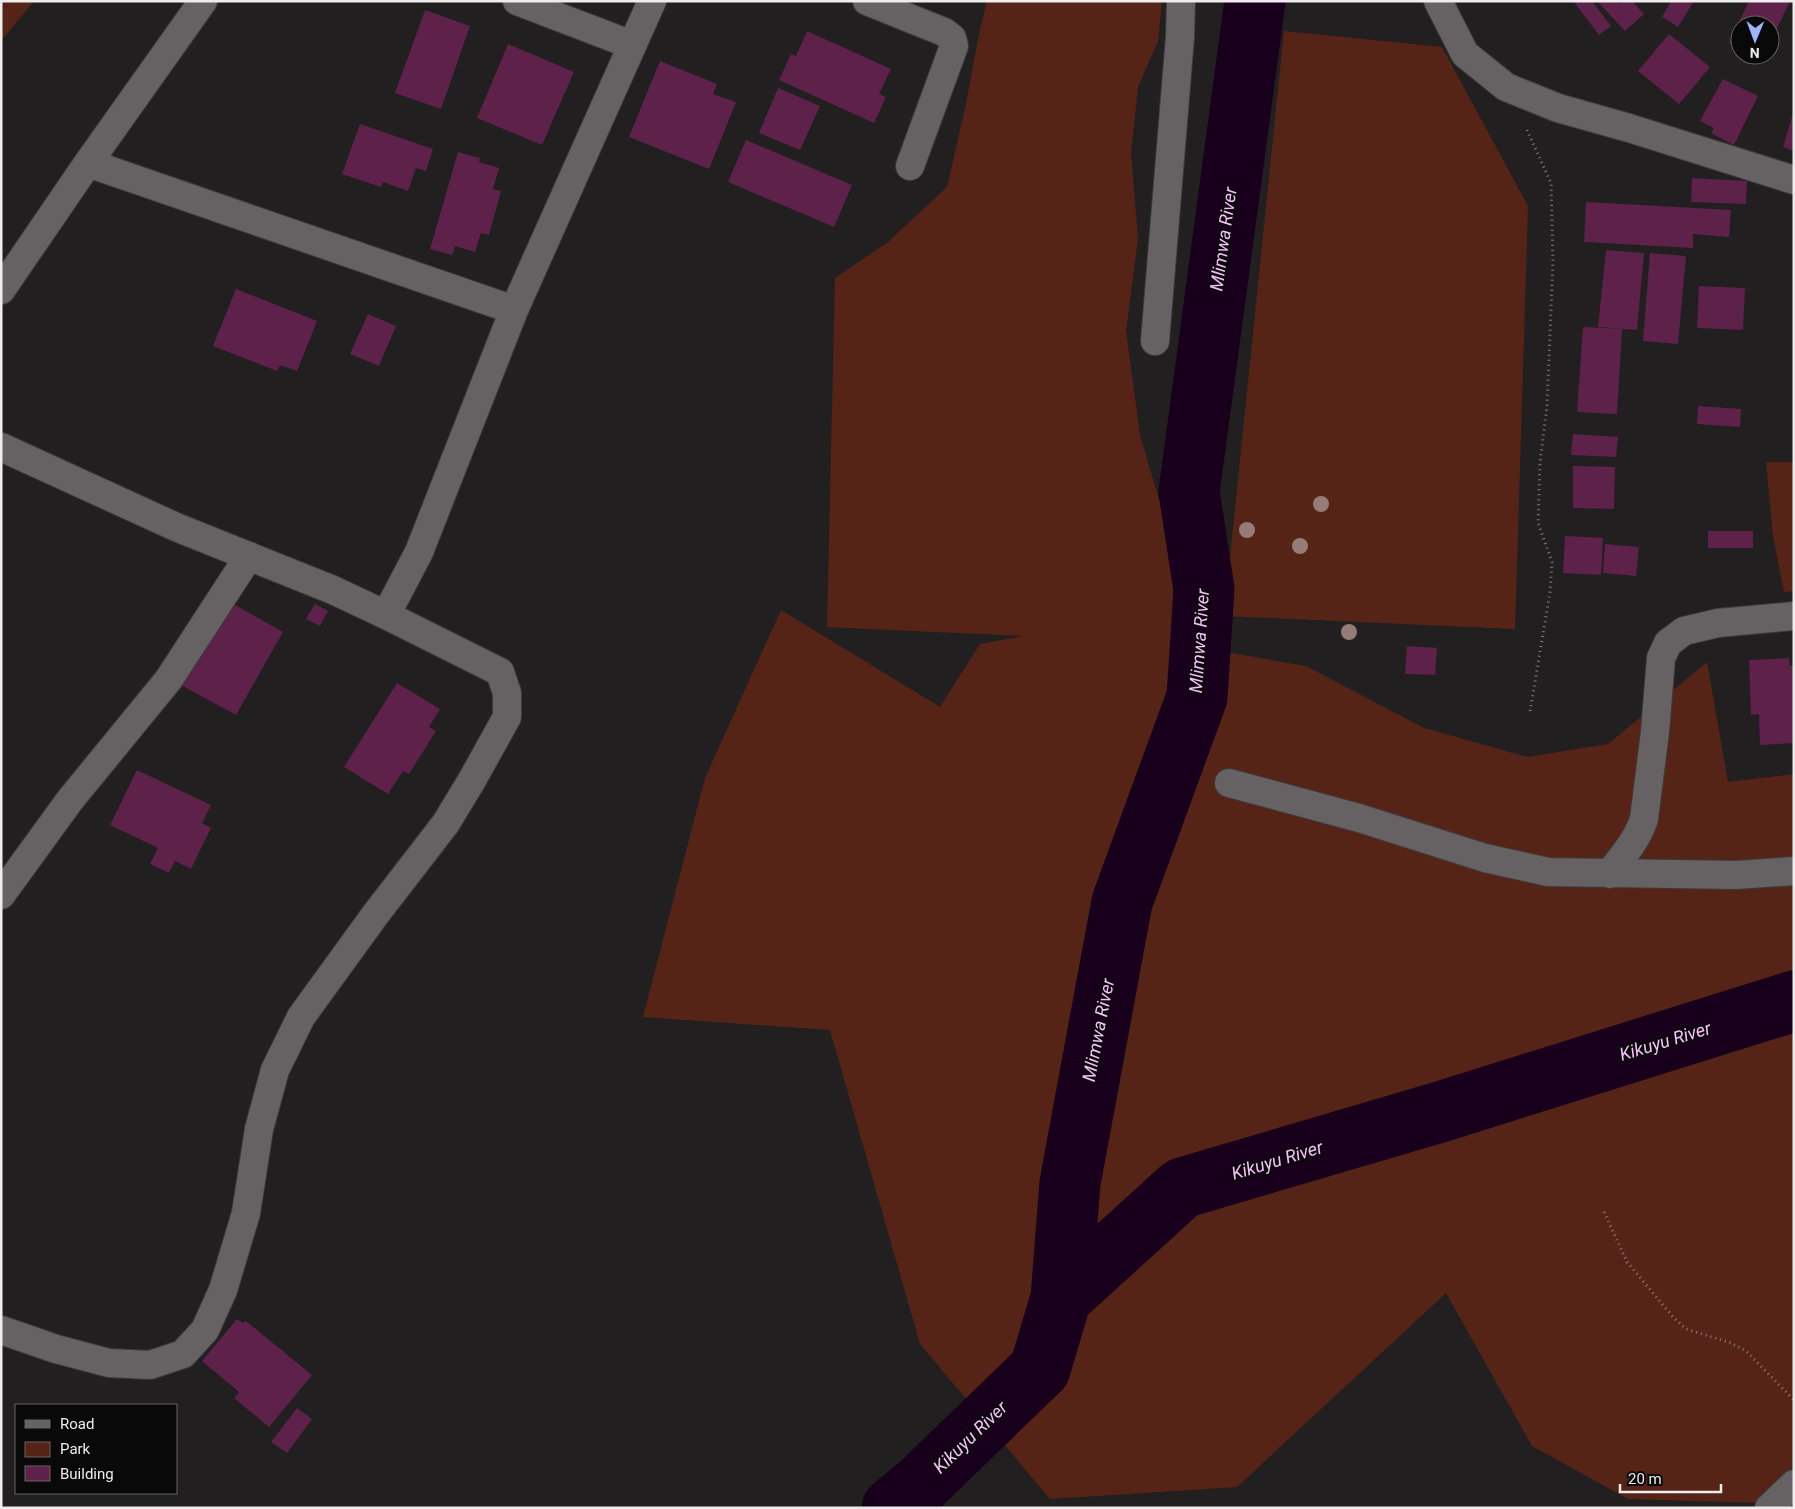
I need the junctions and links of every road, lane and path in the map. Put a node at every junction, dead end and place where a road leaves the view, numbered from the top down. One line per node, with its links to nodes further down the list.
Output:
1 (203, 1): 9 (street)
2 (516, 1): 7 (street)
3 (652, 1): 7 (street)
4 (867, 1): 10 (street)
5 (1181, 1): 14 (street)
6 (1438, 1): 8 (street)
7 (632, 46): 13 (street)
8 (1506, 87): 11 (street); 19 (path)
9 (88, 163): 12 (street); 13 (street)
10 (910, 166)
11 (1794, 180)
12 (1, 290)
13 (514, 310): 17 (street)
14 (1155, 341)
15 (1, 447): 16 (street)
16 (249, 556): 17 (street); 23 (street)
17 (386, 615): 25 (street)
18 (1794, 616): 22 (street)
19 (1530, 712)
20 (1229, 783): 22 (street)
21 (1794, 871): 22 (street)
22 (1609, 874)
23 (1, 895)
24 (1604, 1212): 26 (path)
25 (1, 1330)
26 (1794, 1400)
27 (1794, 1484): 28 (street)
28 (1769, 1508)

